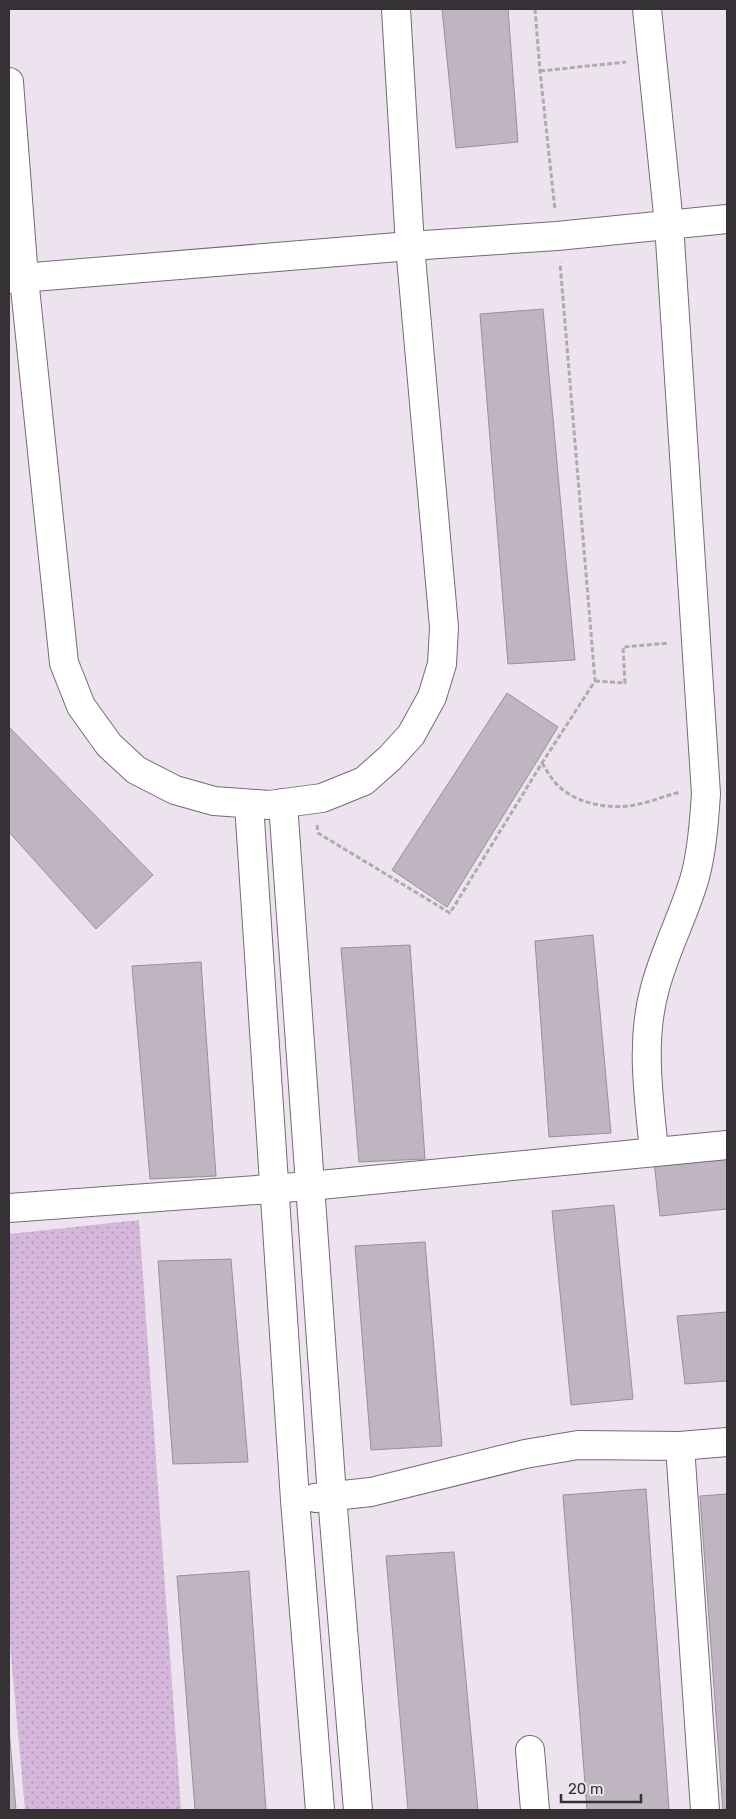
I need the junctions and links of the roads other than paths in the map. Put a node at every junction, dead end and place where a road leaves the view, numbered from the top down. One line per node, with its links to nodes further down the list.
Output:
1 (396, 9): 6 (street)
2 (647, 9): 5 (street)
3 (9, 82): 7 (street)
4 (727, 219): 5 (street)
5 (669, 224): 6 (street); 11 (street)
6 (410, 246): 7 (street); 8 (street)
7 (17, 278): 9 (street)
8 (283, 803): 9 (street); 12 (street)
9 (249, 804): 13 (street)
10 (727, 1145): 11 (street)
11 (654, 1151): 12 (street)
12 (310, 1186): 13 (street); 17 (street)
13 (274, 1188): 14 (street); 18 (street)
14 (9, 1208)
15 (727, 1442): 16 (street)
16 (680, 1446): 17 (street); 23 (street)
17 (332, 1496): 18 (street); 21 (street)
18 (295, 1500): 20 (street)
19 (530, 1750): 22 (street)
20 (320, 1810)
21 (358, 1810)
22 (535, 1810)
23 (705, 1810)

